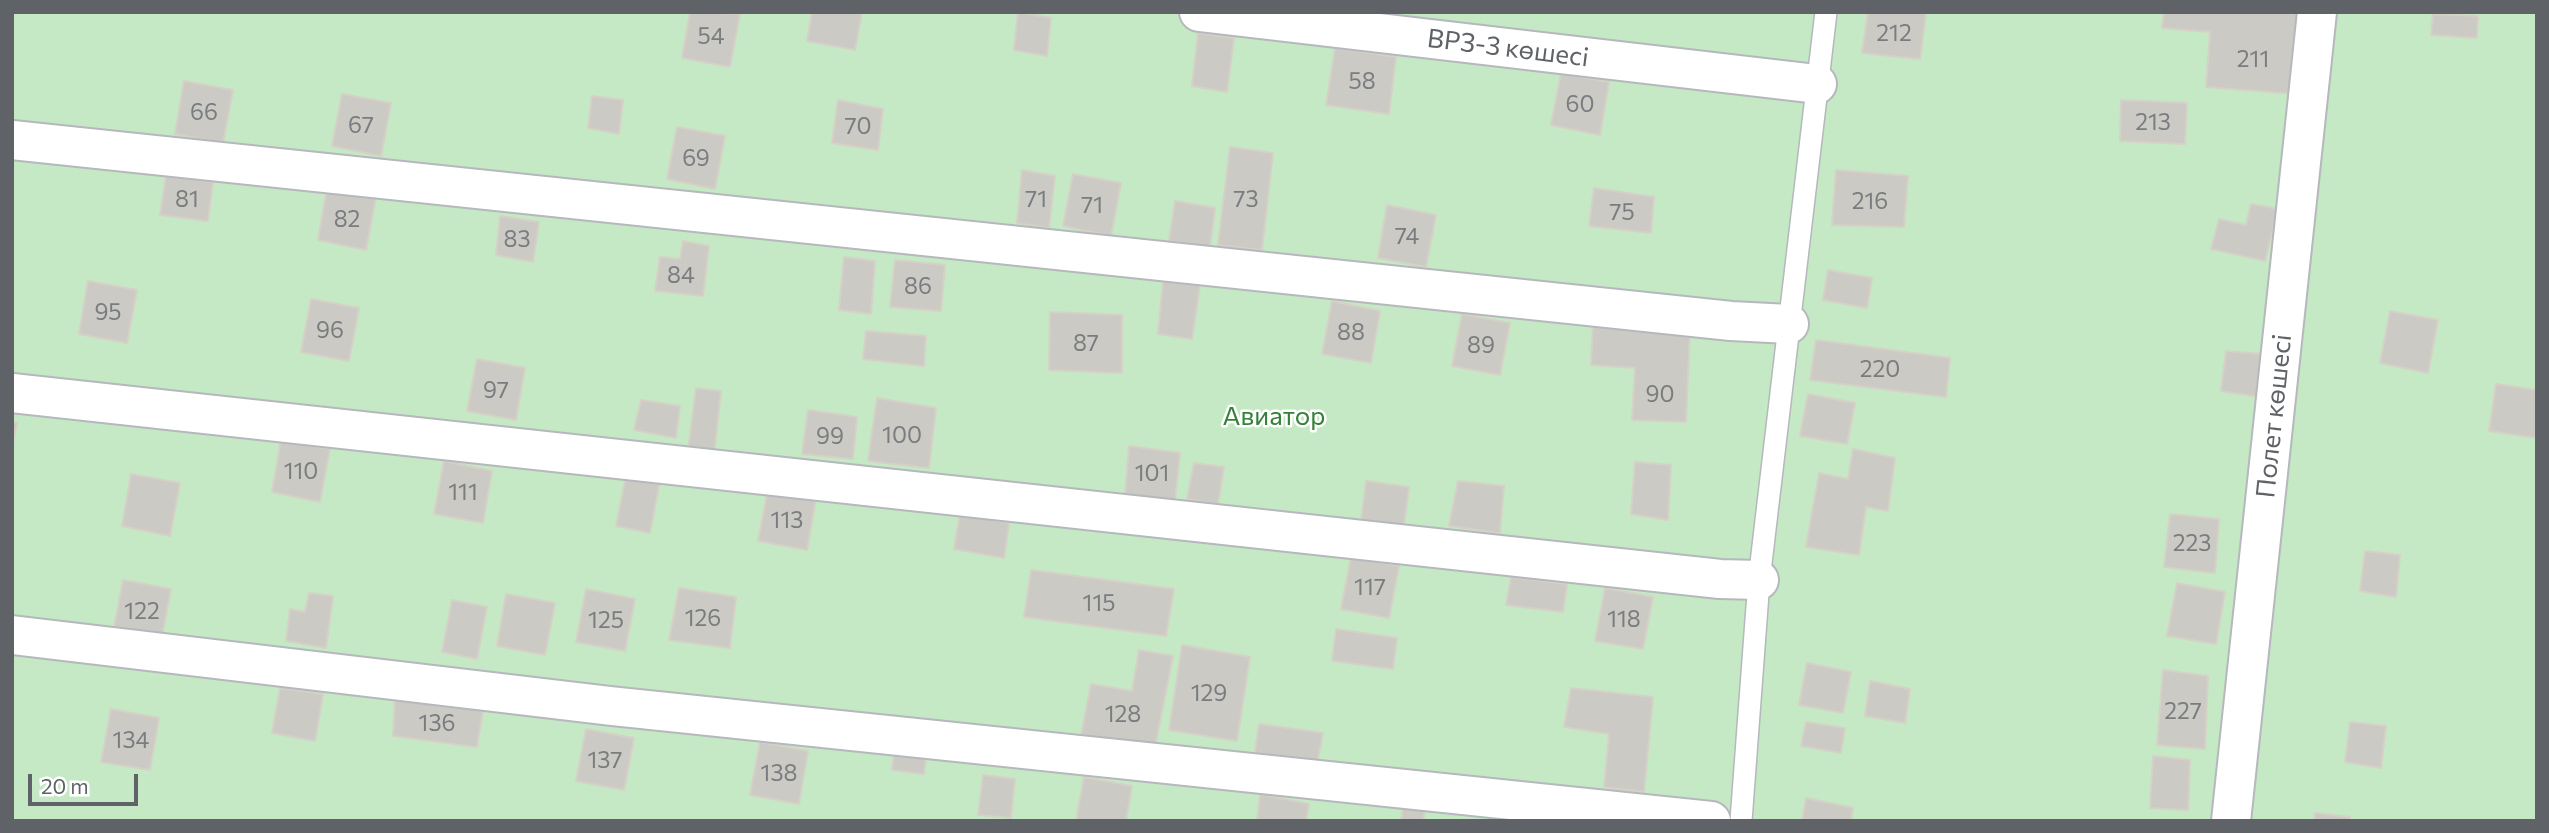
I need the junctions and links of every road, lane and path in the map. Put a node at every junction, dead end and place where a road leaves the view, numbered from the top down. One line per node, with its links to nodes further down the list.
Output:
1 (1199, 12): 4 (street, ВРЗ-3 көшесі)
2 (1826, 12): 4 (lane)
3 (2317, 12): 12 (street, Полет көшесі)
4 (1817, 84): 6 (lane)
5 (12, 140): 6 (street)
6 (1789, 324): 8 (lane)
7 (12, 393): 8 (street)
8 (1759, 580): 11 (lane)
9 (12, 635): 10 (street)
10 (1711, 821)
11 (1741, 821)
12 (2231, 821)

